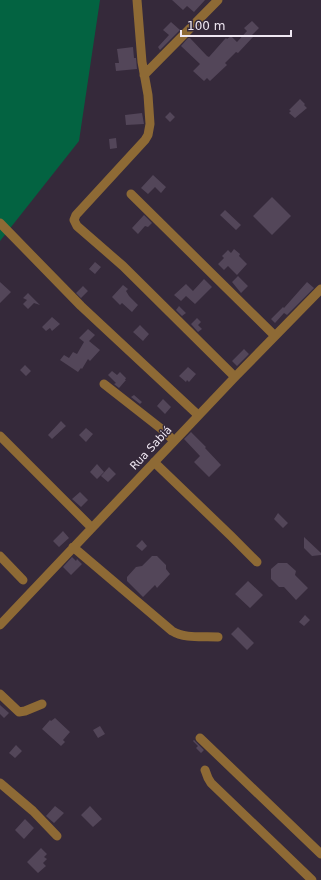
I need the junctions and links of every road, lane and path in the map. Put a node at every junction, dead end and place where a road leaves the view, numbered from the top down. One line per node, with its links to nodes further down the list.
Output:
1 (137, 0): 3 (street)
2 (218, 0): 3 (street)
3 (144, 75): 8 (street)
4 (131, 194): 7 (street)
5 (0, 223): 10 (street)
6 (321, 289): 7 (street, Rua Sabiá)
7 (275, 336): 8 (street, Rua Sabiá)
8 (235, 377): 10 (street, Rua Sabiá)
9 (104, 384): 12 (street)
10 (198, 415): 12 (street, Rua Sabiá)
11 (0, 436): 14 (street)
12 (174, 441): 13 (street, Rua Sabiá)
13 (154, 462): 14 (street, Rua Sabiá); 17 (street)
14 (92, 528): 15 (street, Rua Sabiá)
15 (73, 547): 19 (street, Rua Sabiá); 20 (street)
16 (0, 556): 18 (street)
17 (257, 562)
18 (23, 580)
19 (0, 625)
20 (218, 636)
21 (0, 694): 22 (street)
22 (42, 704)
23 (200, 738): 27 (street)
24 (205, 770): 28 (street)
25 (0, 783): 26 (street)
26 (57, 836)
27 (321, 854)
28 (312, 880)

